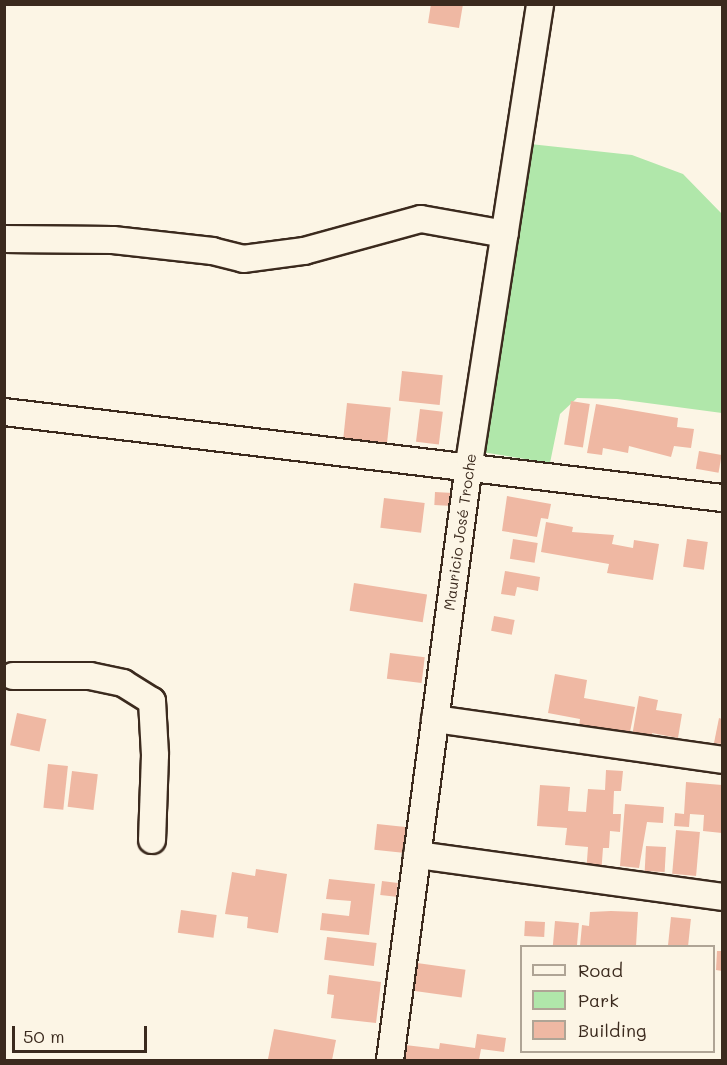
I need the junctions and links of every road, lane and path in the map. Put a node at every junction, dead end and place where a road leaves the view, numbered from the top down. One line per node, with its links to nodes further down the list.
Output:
1 (540, 4): 2 (street, Mauricio José Troche)
2 (505, 234): 3 (street); 5 (street, Mauricio José Troche)
3 (4, 239)
4 (4, 412): 5 (street)
5 (469, 466): 6 (street); 8 (street, Mauricio José Troche)
6 (723, 498)
7 (13, 676): 10 (street)
8 (435, 719): 9 (street); 11 (street, Mauricio José Troche)
9 (723, 760)
10 (152, 840)
11 (417, 855): 12 (street); 13 (street, Mauricio José Troche)
12 (723, 897)
13 (390, 1060)

